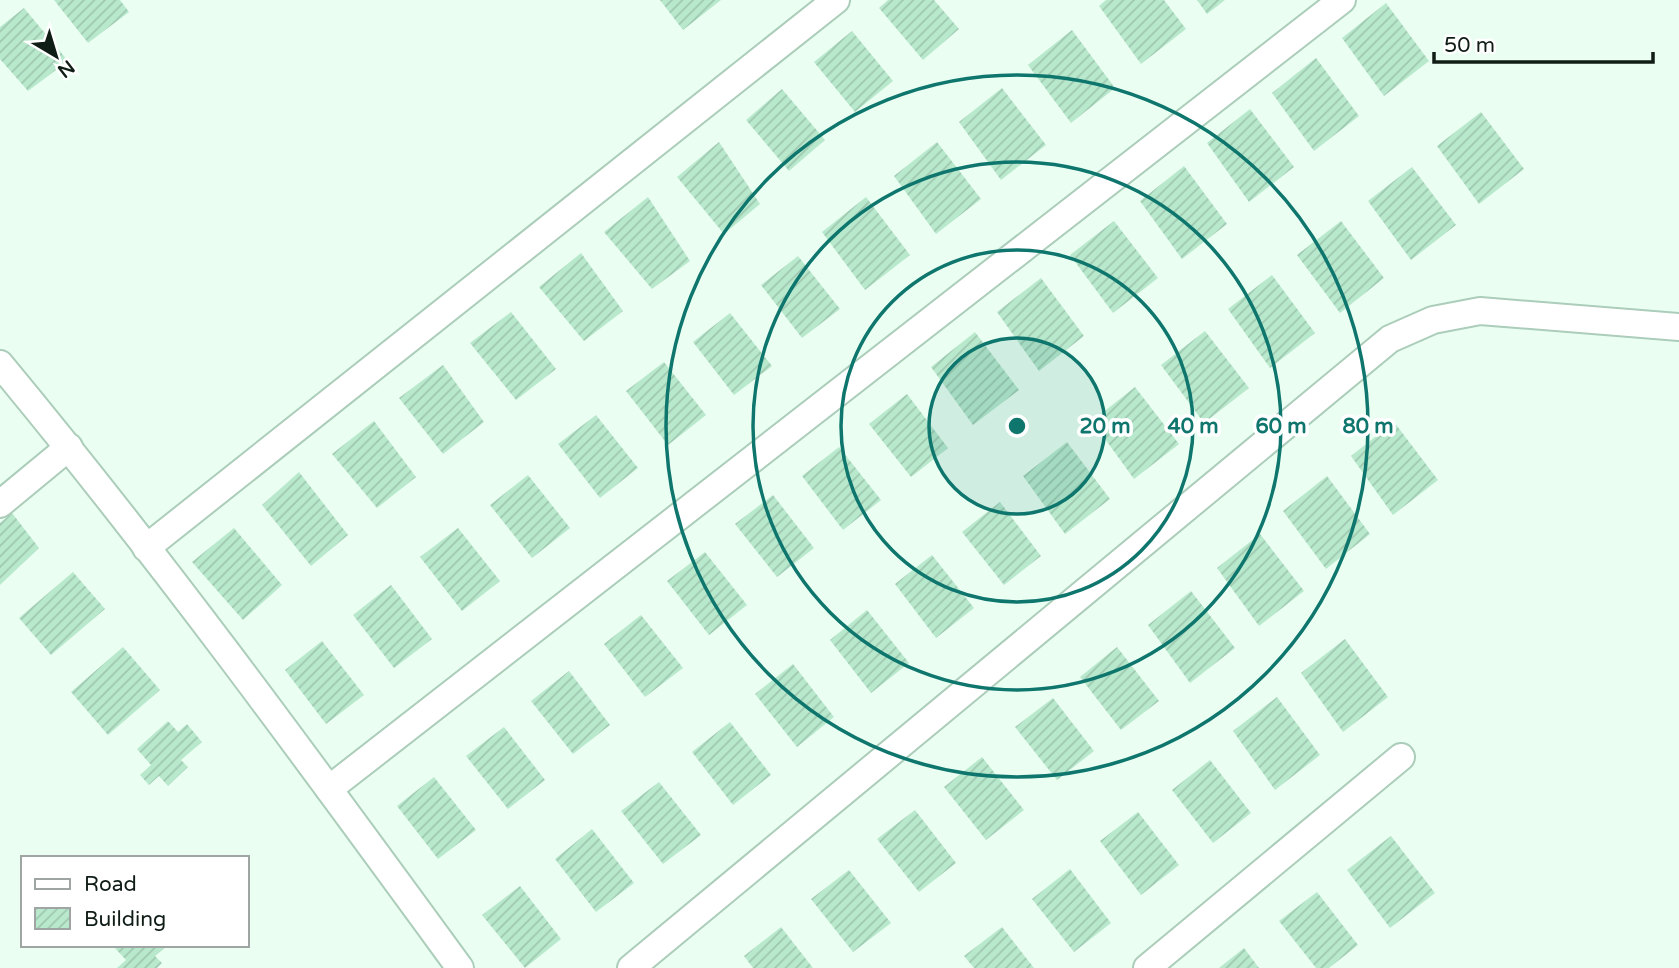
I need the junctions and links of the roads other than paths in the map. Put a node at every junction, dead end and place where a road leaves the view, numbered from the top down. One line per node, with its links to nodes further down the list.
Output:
1 (836, 0): 7 (street)
2 (1342, 0): 9 (street)
3 (1679, 327): 11 (street)
4 (0, 364): 5 (street)
5 (69, 447): 6 (street); 7 (street)
6 (0, 504)
7 (146, 548): 9 (street)
8 (1401, 757): 12 (street)
9 (329, 789): 10 (street)
10 (460, 968)
11 (631, 968)
12 (1147, 968)

